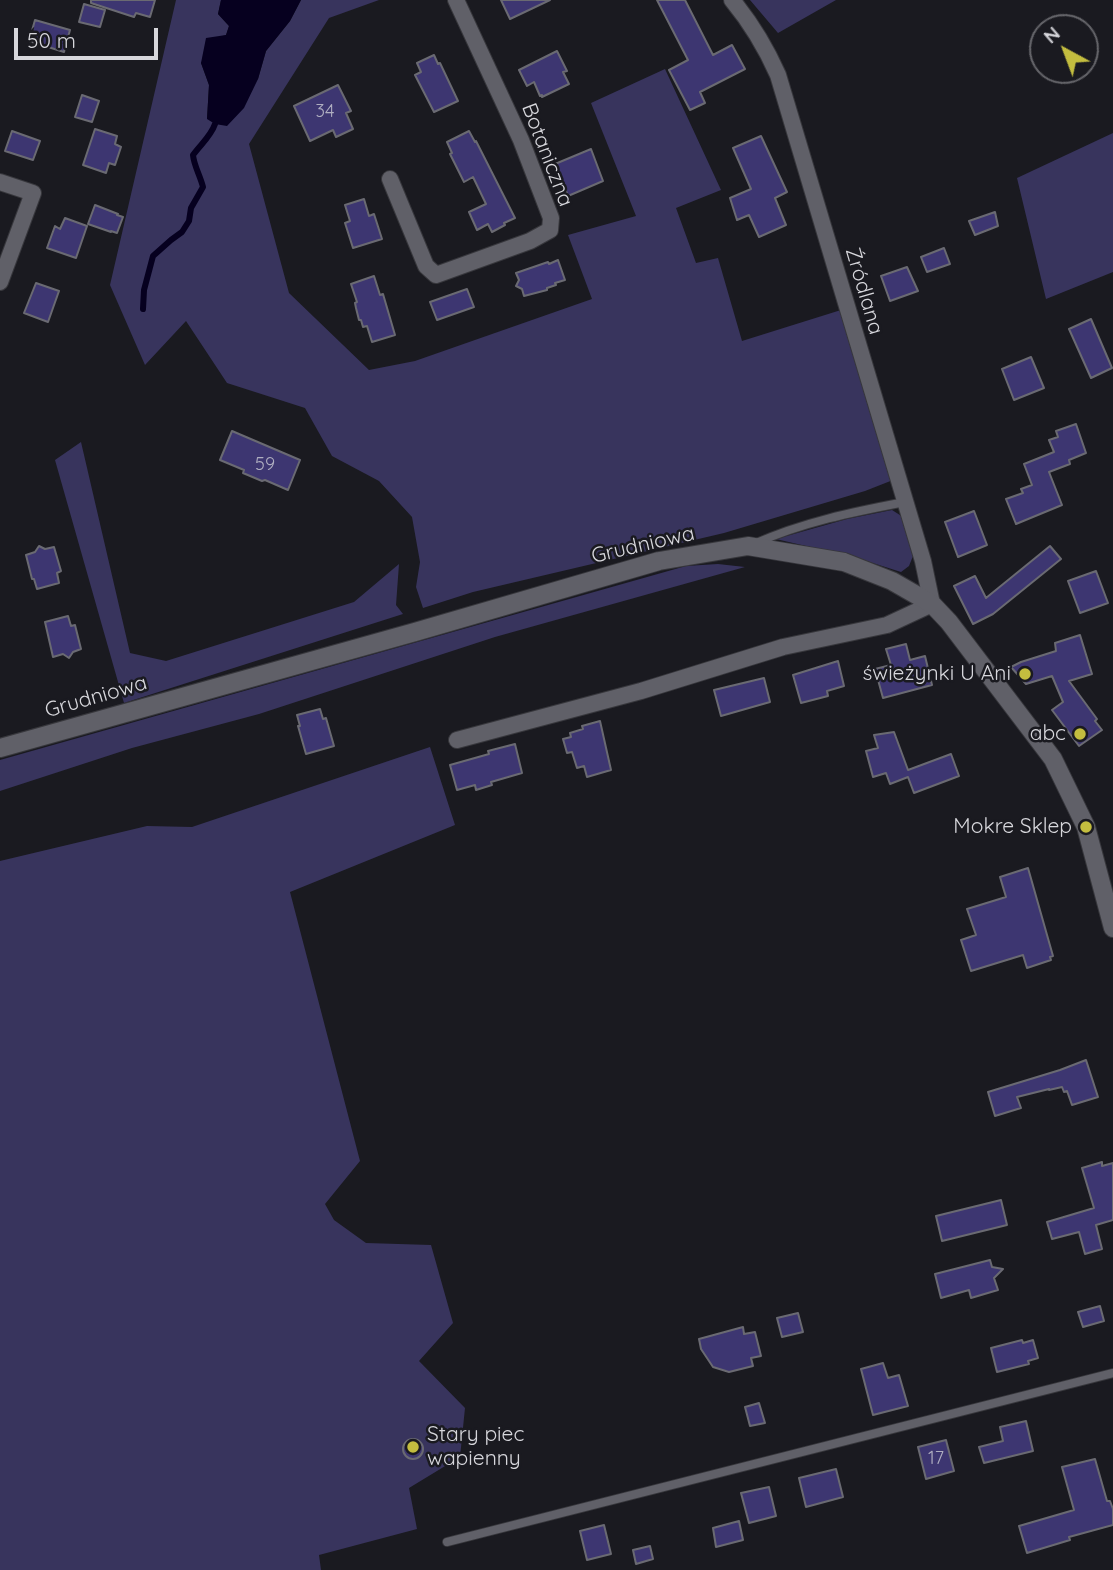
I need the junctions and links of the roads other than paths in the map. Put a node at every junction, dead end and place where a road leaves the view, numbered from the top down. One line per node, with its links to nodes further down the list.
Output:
1 (456, 0): 3 (street, Botaniczna)
2 (732, 0): 6 (street, Źródlana)
3 (390, 179)
4 (0, 182): 5 (street)
5 (0, 282)
6 (905, 502): 7 (lane); 8 (street, Źródlana)
7 (748, 546): 8 (street, Grudniowa); 10 (street, Grudniowa)
8 (932, 604): 9 (street); 11 (street, Grudniowa)
9 (457, 740)
10 (0, 748)
11 (1113, 928)
12 (1113, 1373): 13 (lane)
13 (447, 1542)

